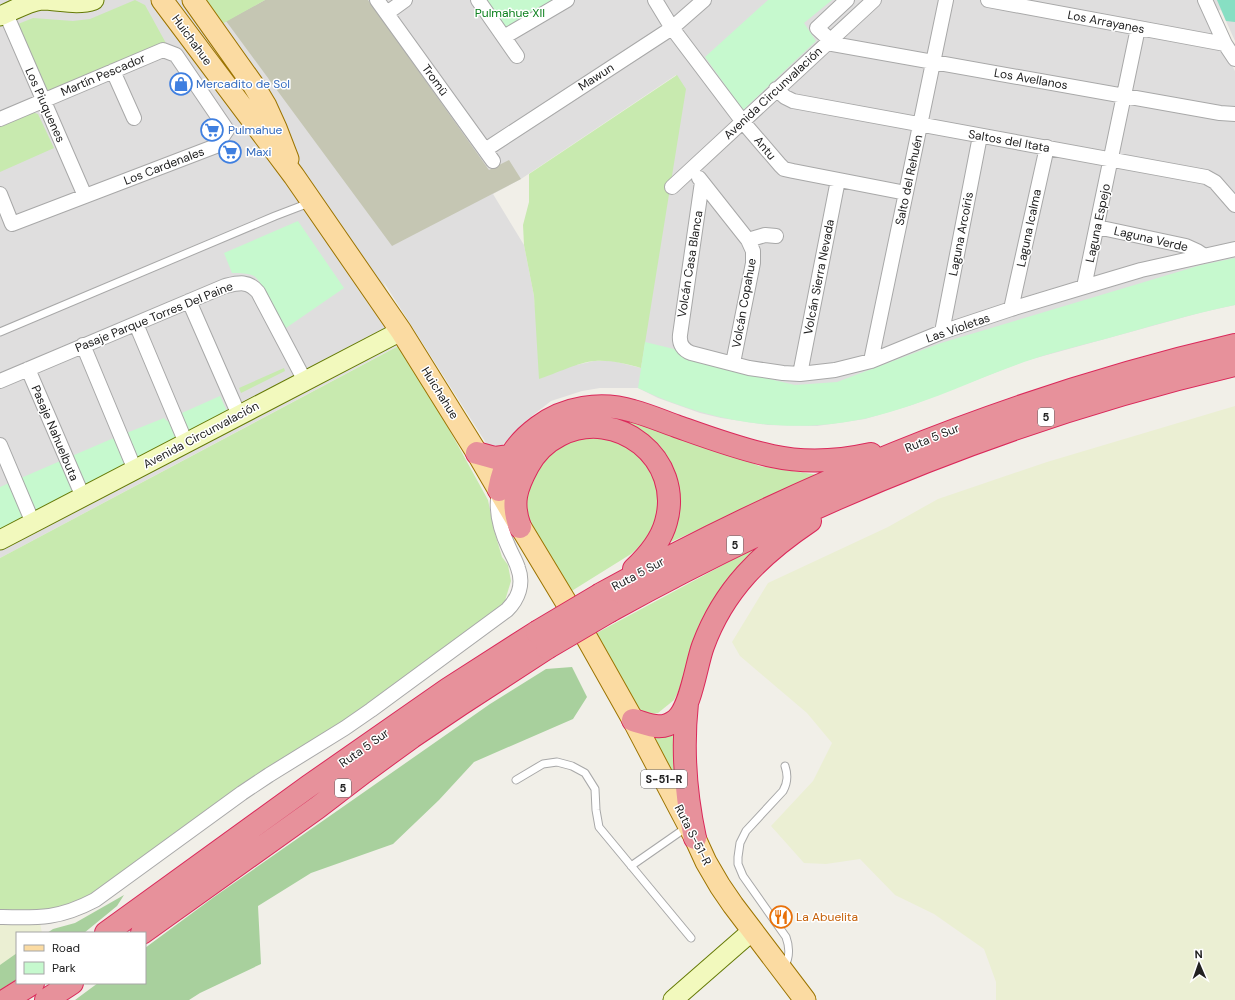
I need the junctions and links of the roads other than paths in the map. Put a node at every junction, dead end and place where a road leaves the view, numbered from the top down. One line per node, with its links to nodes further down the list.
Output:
1 (39, 0): 2 (main road); 17 (main road)
2 (94, 0)
3 (162, 0): 41 (main road, Huichahue)
4 (193, 0): 41 (main road, Huichahue)
5 (377, 0): 16 (street, Tromü)
6 (405, 0): 16 (street)
7 (478, 0): 20 (street)
8 (655, 0): 18 (street, Antu)
9 (704, 0): 18 (street, Mawun)
10 (847, 0): 21 (street)
11 (874, 0): 21 (street, Avenida Circunvalación)
12 (946, 0): 26 (street, Salto del Rehuén)
13 (988, 0): 19 (street, Los Arrayanes)
14 (1205, 0): 22 (street)
15 (561, 2): 20 (street)
16 (387, 13): 38 (street, Tromü)
17 (3, 15): 30 (street, Los Piuquenes)
18 (672, 28): 34 (street, Antu); 38 (street, Mawun)
19 (1138, 28): 22 (street, Los Arrayanes); 29 (street, Laguna Espejo)
20 (504, 37): 24 (street)
21 (828, 42): 26 (street, Los Avellanos); 28 (street, Avenida Circunvalación)
22 (1225, 44): 25 (street)
23 (163, 50): 27 (street, Martín Pescador); 47 (street, Los Cardenales)
24 (517, 56)
25 (1235, 59)
26 (933, 62): 29 (street, Los Avellanos); 35 (street, Salto del Rehuén)
27 (113, 71): 30 (street, Martín Pescador); 32 (street)
28 (776, 89): 34 (street, Avenida Circunvalación); 35 (street, Saltos del Itata)
29 (1124, 96): 31 (street, Los Avellanos); 39 (street, Laguna Espejo)
30 (43, 100): 33 (street, Martín Pescador); 47 (street, Los Piuquenes)
31 (1235, 114)
32 (134, 118)
33 (0, 119)
34 (743, 122): 40 (street, Avenida Circunvalación); 42 (street, Antu)
35 (920, 125): 36 (street, Saltos del Itata); 45 (street, Salto del Rehuén)
36 (980, 136): 37 (street, Saltos del Itata); 61 (street, Laguna Arcoíris)
37 (1047, 148): 39 (street, Saltos del Itata); 57 (street, Laguna Icalma)
38 (489, 155)
39 (1111, 159): 49 (street, Saltos del Itata); 50 (street, Laguna Espejo)
40 (691, 168): 43 (street, Volcán Copahue); 44 (street, Avenida Circunvalación)
41 (294, 176): 48 (main road, Huichahue)
42 (838, 180): 45 (street, Antu); 69 (street, Volcán Sierra Nevada)
43 (702, 182): 52 (street, Volcán Copahue); 64 (street, Volcán Casa Blanca)
44 (672, 187)
45 (906, 193): 65 (street, Salto del Rehuén)
46 (0, 194): 47 (street)
47 (85, 196)
48 (311, 202): 59 (main road, Huichahue); 60 (lane)
49 (1235, 205)
50 (1097, 227): 54 (street, Laguna Verde); 55 (street, Laguna Espejo)
51 (776, 236): 52 (street)
52 (748, 240): 66 (street, Volcán Copahue)
53 (1235, 249): 54 (street, Las Violetas)
54 (1203, 255): 55 (street, Las Violetas)
55 (1084, 287): 57 (street, Las Violetas)
56 (189, 301): 58 (street, Pasaje Parque Torres Del Paine); 71 (street, Pasaje Parque Torres Del Paine); 72 (street)
57 (1011, 309): 61 (street, Las Violetas)
58 (136, 324): 63 (street, Pasaje Parque Torres Del Paine); 74 (street)
59 (401, 331): 71 (main road, Avenida Circunvalación); 76 (main road, Huichahue)
60 (0, 332)
61 (942, 332): 65 (street, Las Violetas)
62 (1235, 345): 73 (highway, Ruta 5 Sur / 5)
63 (83, 346): 68 (street, Pasaje Parque Torres Del Paine); 78 (street)
64 (681, 346): 66 (street, Las Violetas)
65 (871, 361): 69 (street, Las Violetas)
66 (733, 364): 69 (street, Las Violetas)
67 (1235, 365): 79 (highway, Ruta 5 Sur / 5)
68 (28, 368): 70 (street, Pasaje Parque Torres Del Paine); 81 (street, Pasaje Nahuelbuta)
69 (800, 374)
70 (0, 381)
71 (305, 381): 72 (main road, Avenida Circunvalación)
72 (239, 415): 74 (main road, Avenida Circunvalación)
73 (932, 438): 77 (highway); 85 (highway, Ruta 5 Sur / 5)
74 (186, 443): 78 (main road, Avenida Circunvalación)
75 (0, 445): 82 (street)
76 (477, 453): 77 (highway); 80 (main road, Huichahue)
77 (510, 456): 80 (highway)
78 (134, 470): 81 (main road, Avenida Circunvalación)
79 (863, 487): 85 (highway, Ruta 5 Sur / 5); 88 (highway)
80 (500, 490): 83 (main road, Huichahue); 94 (street)
81 (82, 497): 82 (main road, Avenida Circunvalación)
82 (33, 522): 84 (main road, Avenida Circunvalación)
83 (520, 527): 85 (highway); 86 (main road, Huichahue)
84 (0, 540)
85 (606, 602): 87 (highway, Ruta 5 Sur / 5, bridge)
86 (575, 617): 89 (main road, Ruta S-51-R / S-51-R)
87 (542, 640): 96 (highway, Ruta 5 Sur / 5); 97 (highway, Ruta 5 Sur / 5)
88 (687, 702): 89 (highway); 92 (highway)
89 (633, 720): 92 (main road, Ruta S-51-R / S-51-R)
90 (785, 766): 99 (lane)
91 (516, 780): 93 (lane)
92 (692, 831): 93 (lane); 95 (main road, Ruta S-51-R / S-51-R)
93 (631, 866): 98 (lane)
94 (0, 917)
95 (752, 930): 99 (main road, Ruta S-51-R / S-51-R); 104 (main road)
96 (107, 932)
97 (143, 932)
98 (691, 938)
99 (782, 972): 105 (main road, Ruta S-51-R / S-51-R)
100 (31, 984): 102 (highway)
101 (70, 984): 103 (highway)
102 (6, 1000)
103 (46, 1000)
104 (673, 1000)
105 (805, 1000)

